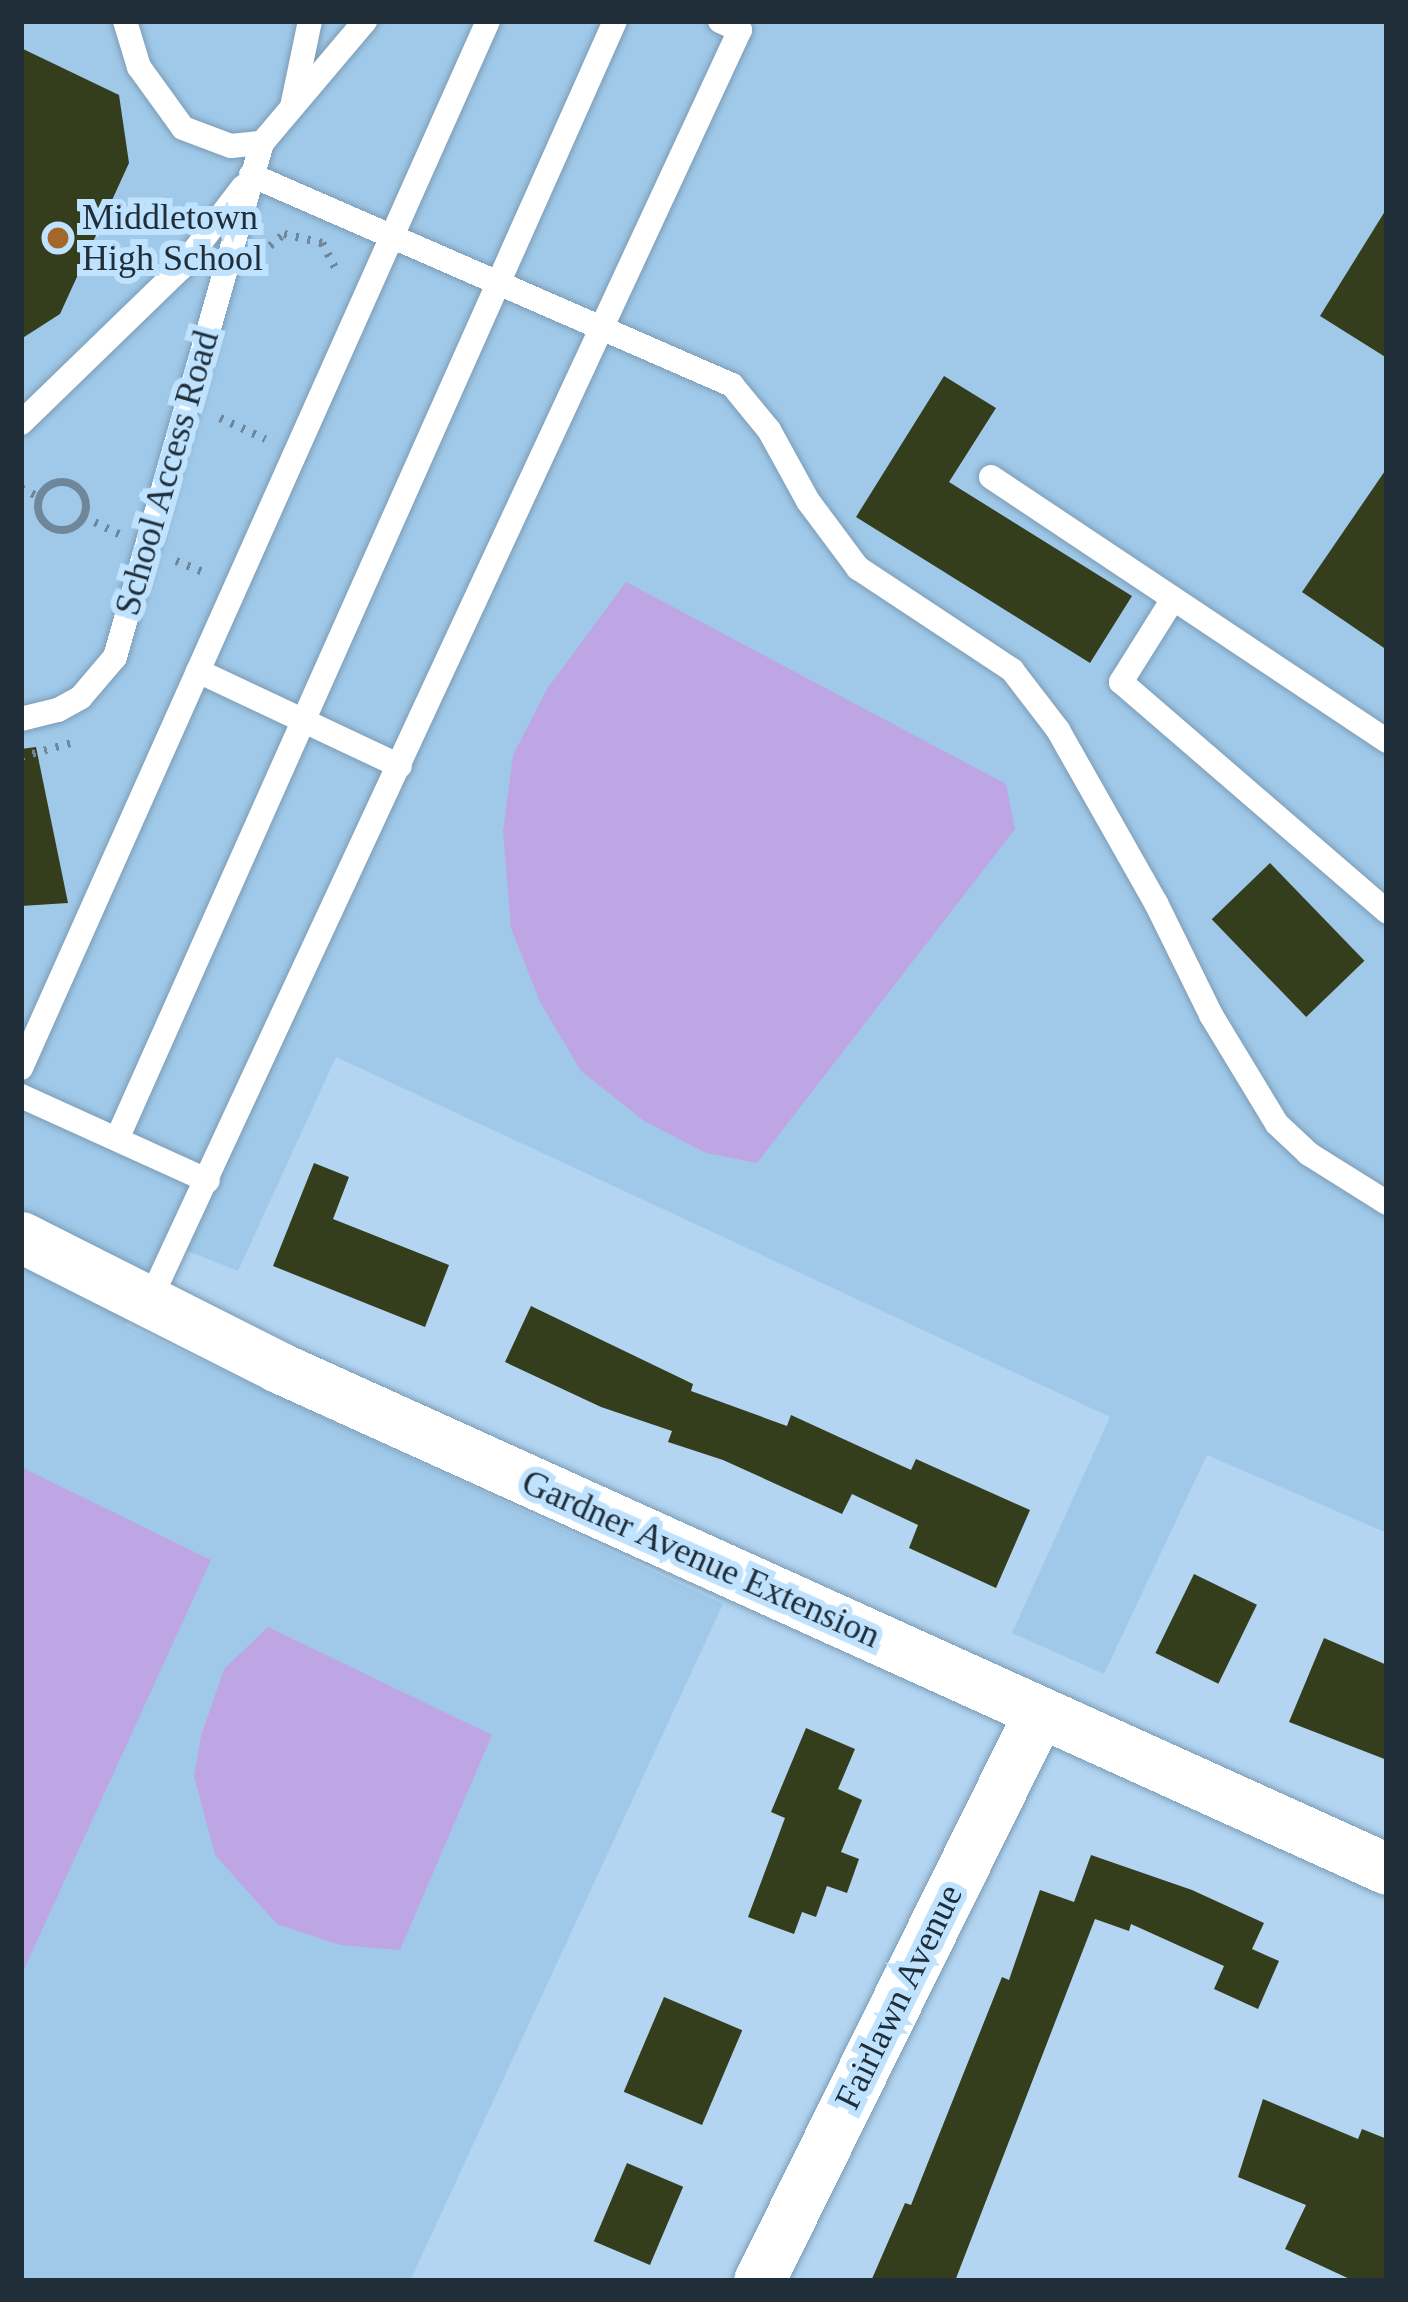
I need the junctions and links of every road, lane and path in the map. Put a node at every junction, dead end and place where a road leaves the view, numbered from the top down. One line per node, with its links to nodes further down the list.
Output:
1 (122, 21): 8 (lane)
2 (310, 21): 7 (lane)
3 (365, 21): 7 (lane, School Access Road)
4 (488, 21): 10 (lane)
5 (615, 21): 11 (lane)
6 (720, 21): 12 (lane)
7 (291, 113): 8 (lane, School Access Road)
8 (262, 142): 9 (lane, School Access Road)
9 (251, 175): 10 (lane); 14 (lane, School Access Road); 22 (lane, School Access Road)
10 (392, 238): 11 (lane); 20 (lane)
11 (499, 282): 12 (lane); 21 (lane)
12 (602, 330): 24 (lane); 30 (lane)
13 (220, 418): 15 (path)
14 (21, 423)
15 (266, 439)
16 (991, 477): 19 (lane)
17 (21, 488): 18 (path)
18 (38, 496): 18 (path)
19 (1174, 599): 23 (lane); 25 (lane)
20 (198, 671): 21 (lane); 26 (lane)
21 (304, 717): 24 (lane); 28 (lane)
22 (21, 719)
23 (1387, 741)
24 (400, 766): 29 (lane)
25 (1387, 912)
26 (21, 1068)
27 (21, 1096): 28 (lane)
28 (117, 1139): 29 (lane)
29 (208, 1181): 32 (lane)
30 (1387, 1203)
31 (21, 1238): 32 (street, Gardner Avenue Extension)
32 (148, 1304): 33 (street, Gardner Avenue Extension)
33 (1039, 1713): 34 (street, Gardner Avenue Extension); 35 (street, Fairlawn Avenue)
34 (1387, 1869)
35 (759, 2281)

